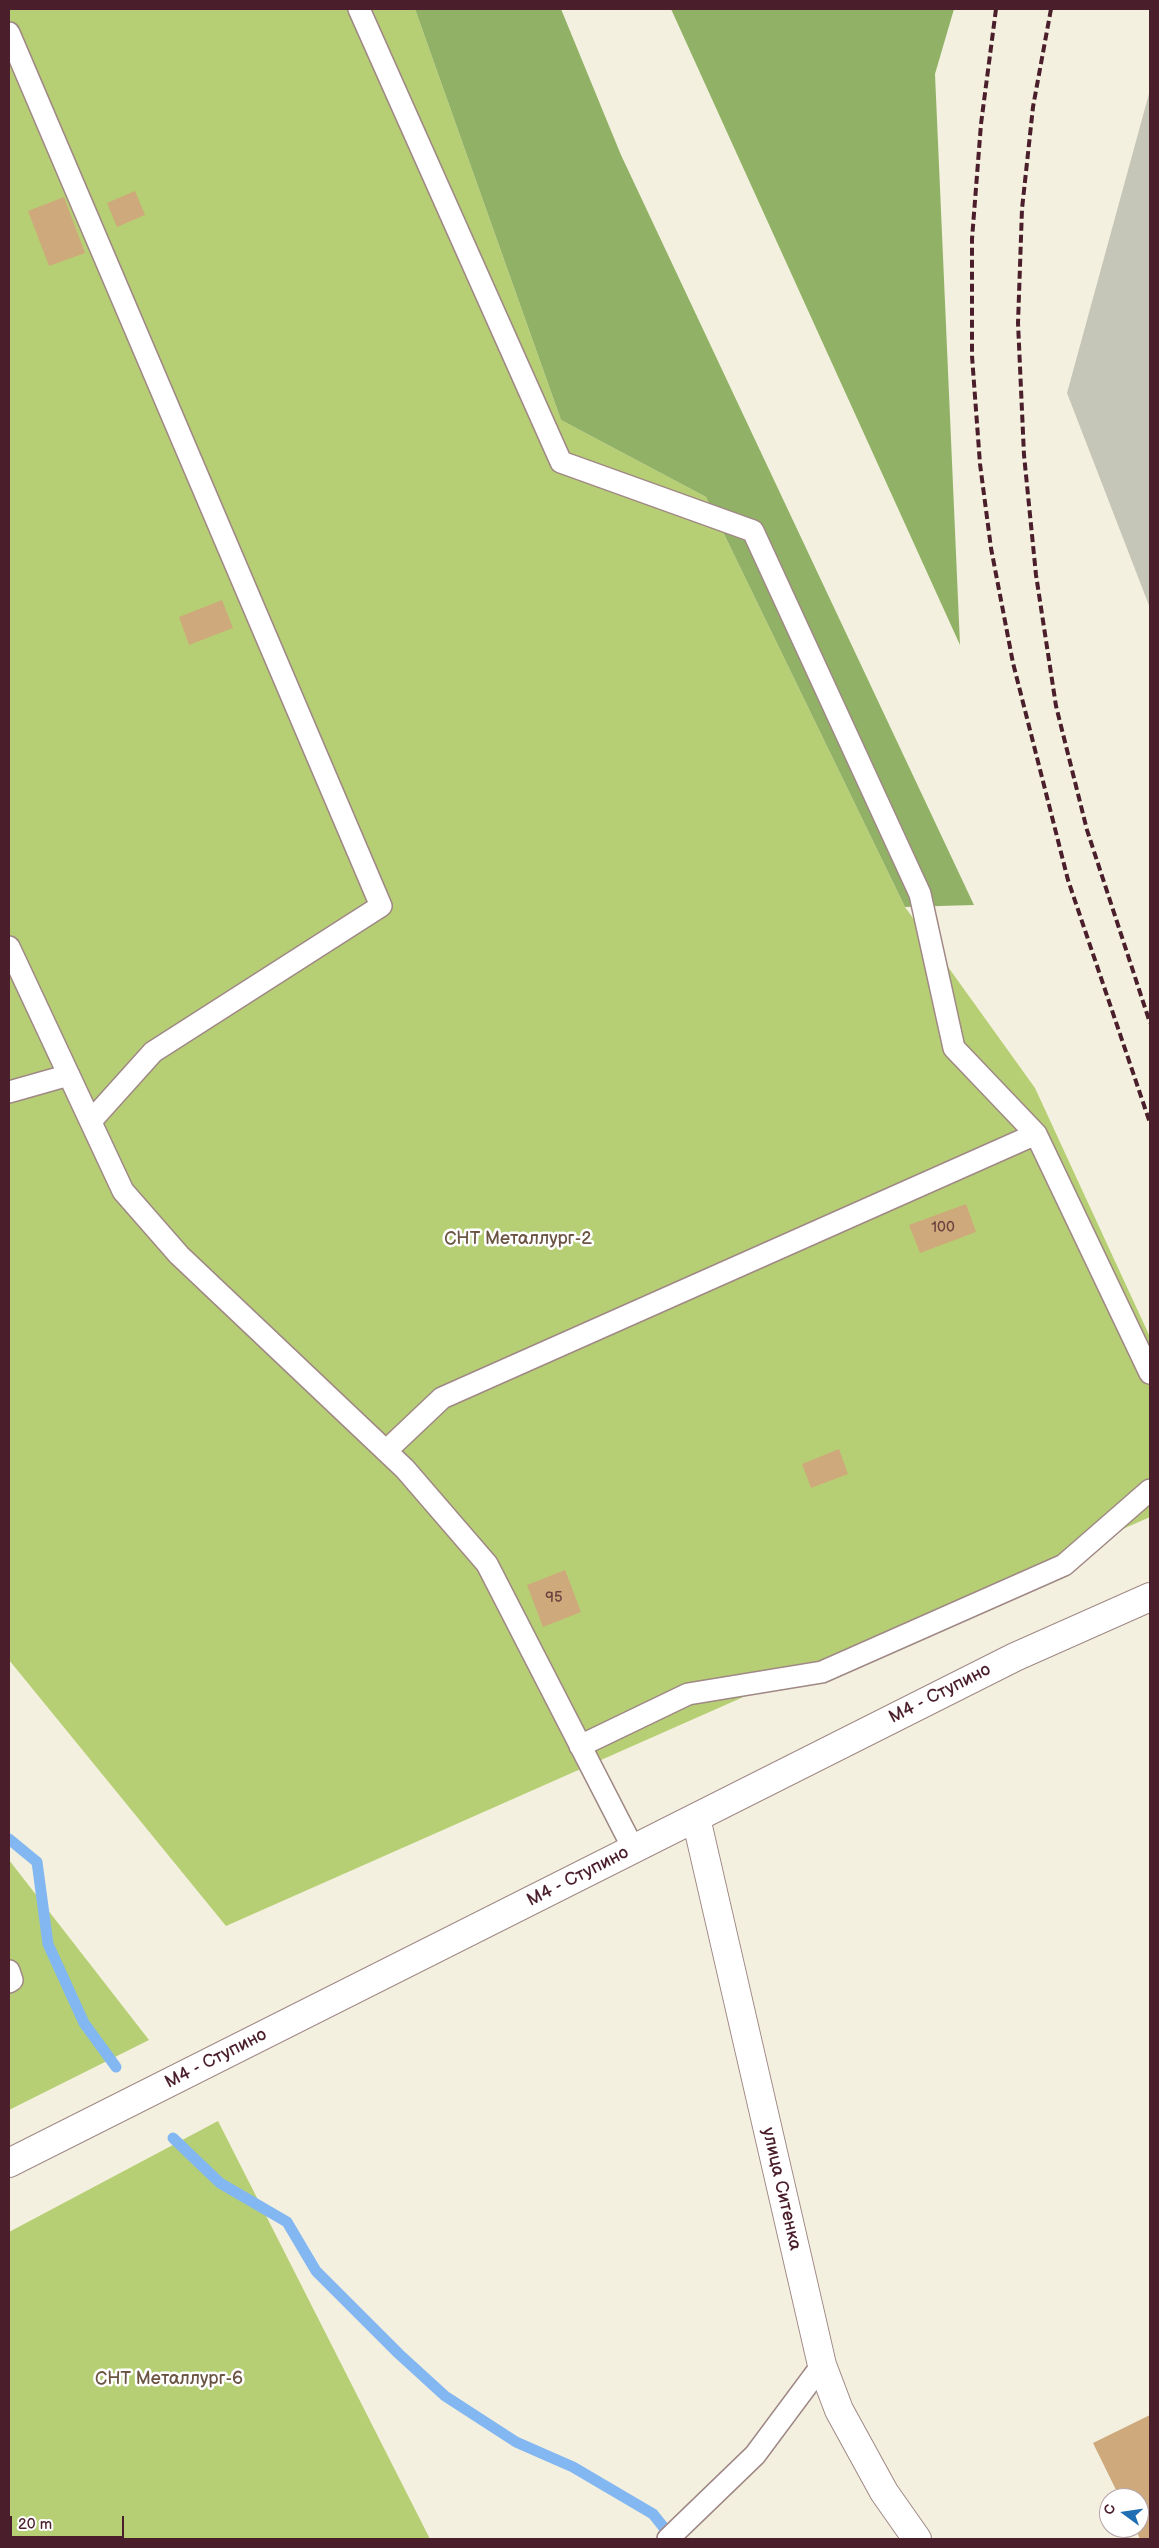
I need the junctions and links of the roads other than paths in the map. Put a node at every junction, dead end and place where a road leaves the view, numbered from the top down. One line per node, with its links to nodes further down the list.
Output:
1 (360, 9): 7 (lane)
2 (9, 33): 6 (lane)
3 (9, 947): 4 (lane)
4 (69, 1075): 5 (lane); 6 (lane)
5 (9, 1092)
6 (91, 1121): 9 (lane)
7 (1036, 1134): 8 (lane); 9 (lane)
8 (1150, 1373)
9 (386, 1451): 12 (lane)
10 (1150, 1490): 12 (lane)
11 (1150, 1597): 13 (main road, М4 - Ступино)
12 (580, 1746): 14 (lane)
13 (696, 1818): 14 (main road, М4 - Ступино); 18 (main road, улица Ситенка)
14 (634, 1850): 17 (main road, М4 - Ступино)
15 (9, 1971): 16 (lane)
16 (9, 1982)
17 (9, 2163)
18 (822, 2365): 19 (lane); 20 (main road, улица Ситенка)
19 (668, 2539)
20 (917, 2539)

